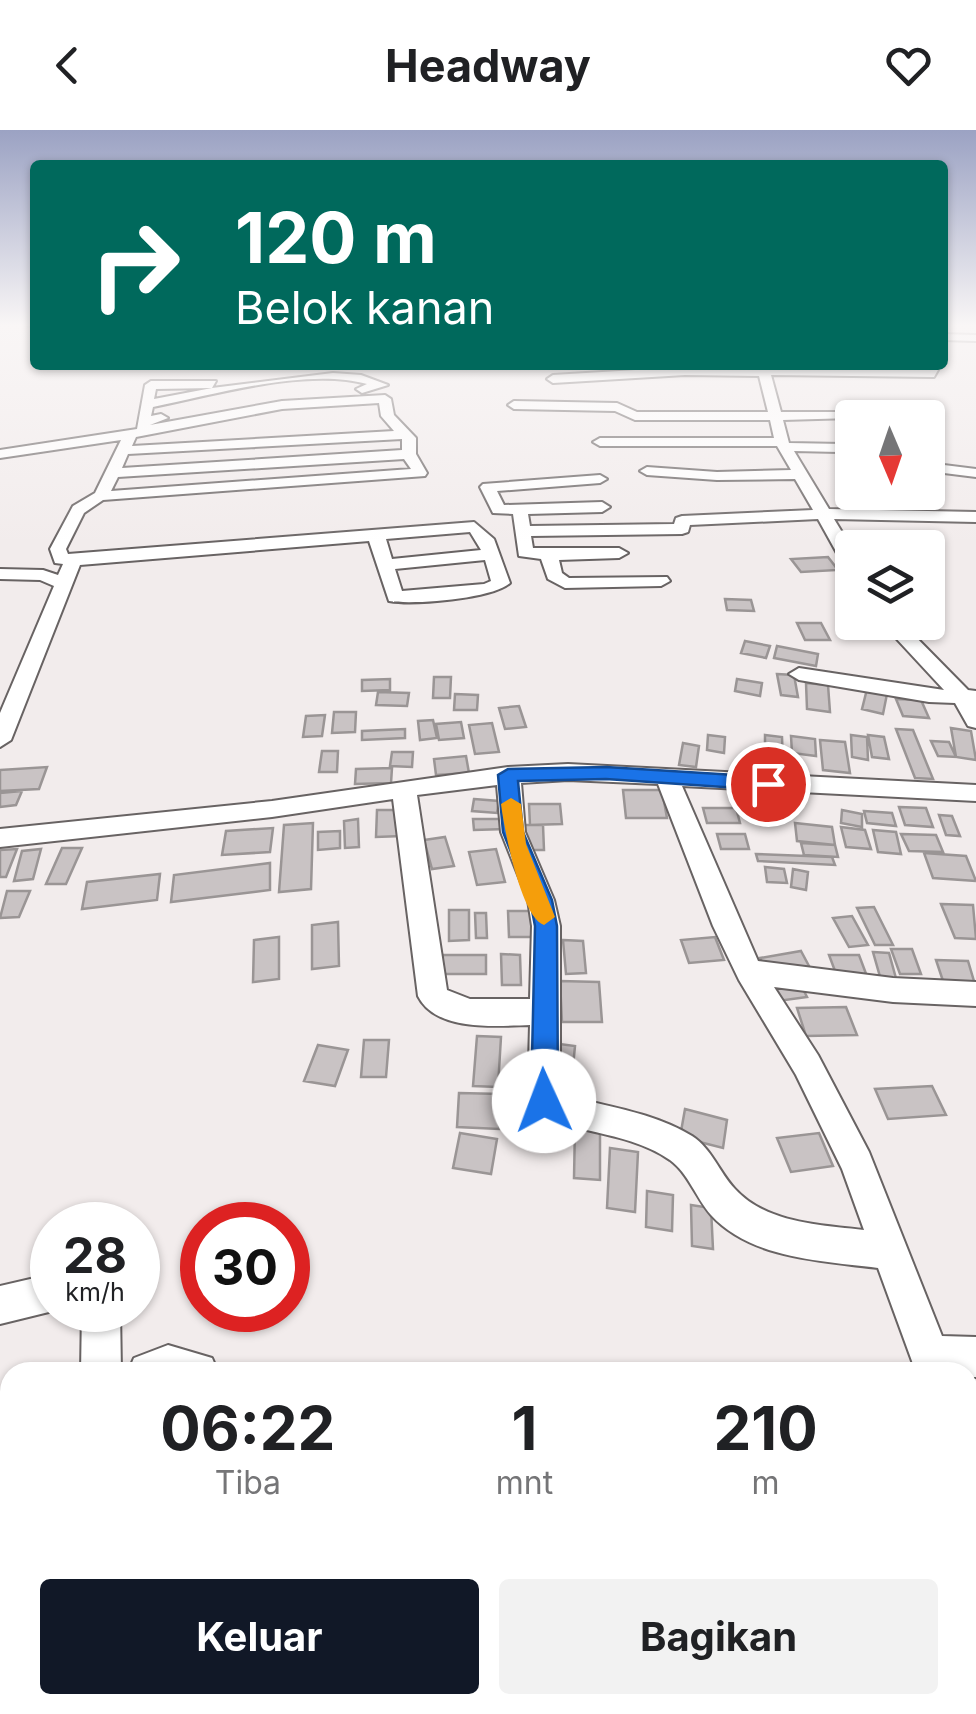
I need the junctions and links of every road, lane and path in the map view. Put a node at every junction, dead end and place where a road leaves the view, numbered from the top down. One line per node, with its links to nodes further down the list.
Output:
1 (149, 397): 5 (street)
2 (186, 397): 5 (street)
3 (284, 397): 11 (street)
4 (771, 397): 12 (street)
5 (148, 404): 11 (street)
6 (514, 405): 7 (street)
7 (635, 416): 9 (street); 12 (street)
8 (267, 418): 11 (street); 15 (street); 16 (street)
9 (578, 419)
10 (835, 424): 12 (street)
11 (141, 428): 19 (street); 21 (street)
12 (779, 429): 13 (street); 14 (street); 17 (street); 18 (street); 20 (street); 23 (street); 26 (street); 35 (street)
13 (835, 430)
14 (692, 431)
15 (406, 434): 16 (street); 22 (street)
16 (262, 442): 19 (street); 24 (street)
17 (600, 442)
18 (835, 446)
19 (123, 450): 28 (street)
20 (702, 452)
21 (0, 454)
22 (409, 454): 24 (street); 30 (street)
23 (835, 456)
24 (261, 463): 28 (street); 30 (street)
25 (945, 469): 27 (street)
26 (647, 471)
27 (976, 472)
28 (113, 473): 31 (street)
29 (600, 479): 33 (street)
30 (263, 485): 31 (street)
31 (100, 496): 46 (street)
32 (600, 504): 33 (street)
33 (520, 509): 40 (street)
34 (920, 510): 36 (street)
35 (825, 514): 36 (street); 38 (street); 41 (street)
36 (922, 516): 37 (street)
37 (976, 516)
38 (665, 529): 39 (street); 44 (street)
39 (613, 530): 40 (street); 45 (street)
40 (522, 531): 45 (street)
41 (835, 532)
42 (377, 538): 43 (street); 46 (street); 47 (street)
43 (492, 554): 47 (street); 47 (street)
44 (674, 554)
45 (549, 555): 49 (street)
46 (74, 560): 50 (street)
47 (385, 565)
48 (0, 574): 50 (street)
49 (660, 581)
50 (65, 584): 55 (street)
51 (909, 640): 53 (street)
52 (800, 674): 53 (street)
53 (970, 697): 54 (street)
54 (976, 722)
55 (0, 740)
56 (508, 775): 57 (street); 58 (street); 63 (street)
57 (667, 777): 59 (street); 61 (street)
58 (404, 789): 60 (street); 63 (street)
59 (976, 793)
60 (0, 838)
61 (749, 972): 62 (street); 64 (street)
62 (976, 994)
63 (544, 1012): 64 (street)
64 (889, 1251): 70 (street)
65 (30, 1298): 66 (street)
66 (0, 1305)
67 (100, 1332): 69 (street)
68 (976, 1356): 71 (street)
69 (101, 1362)
70 (932, 1362)
71 (944, 1362)

